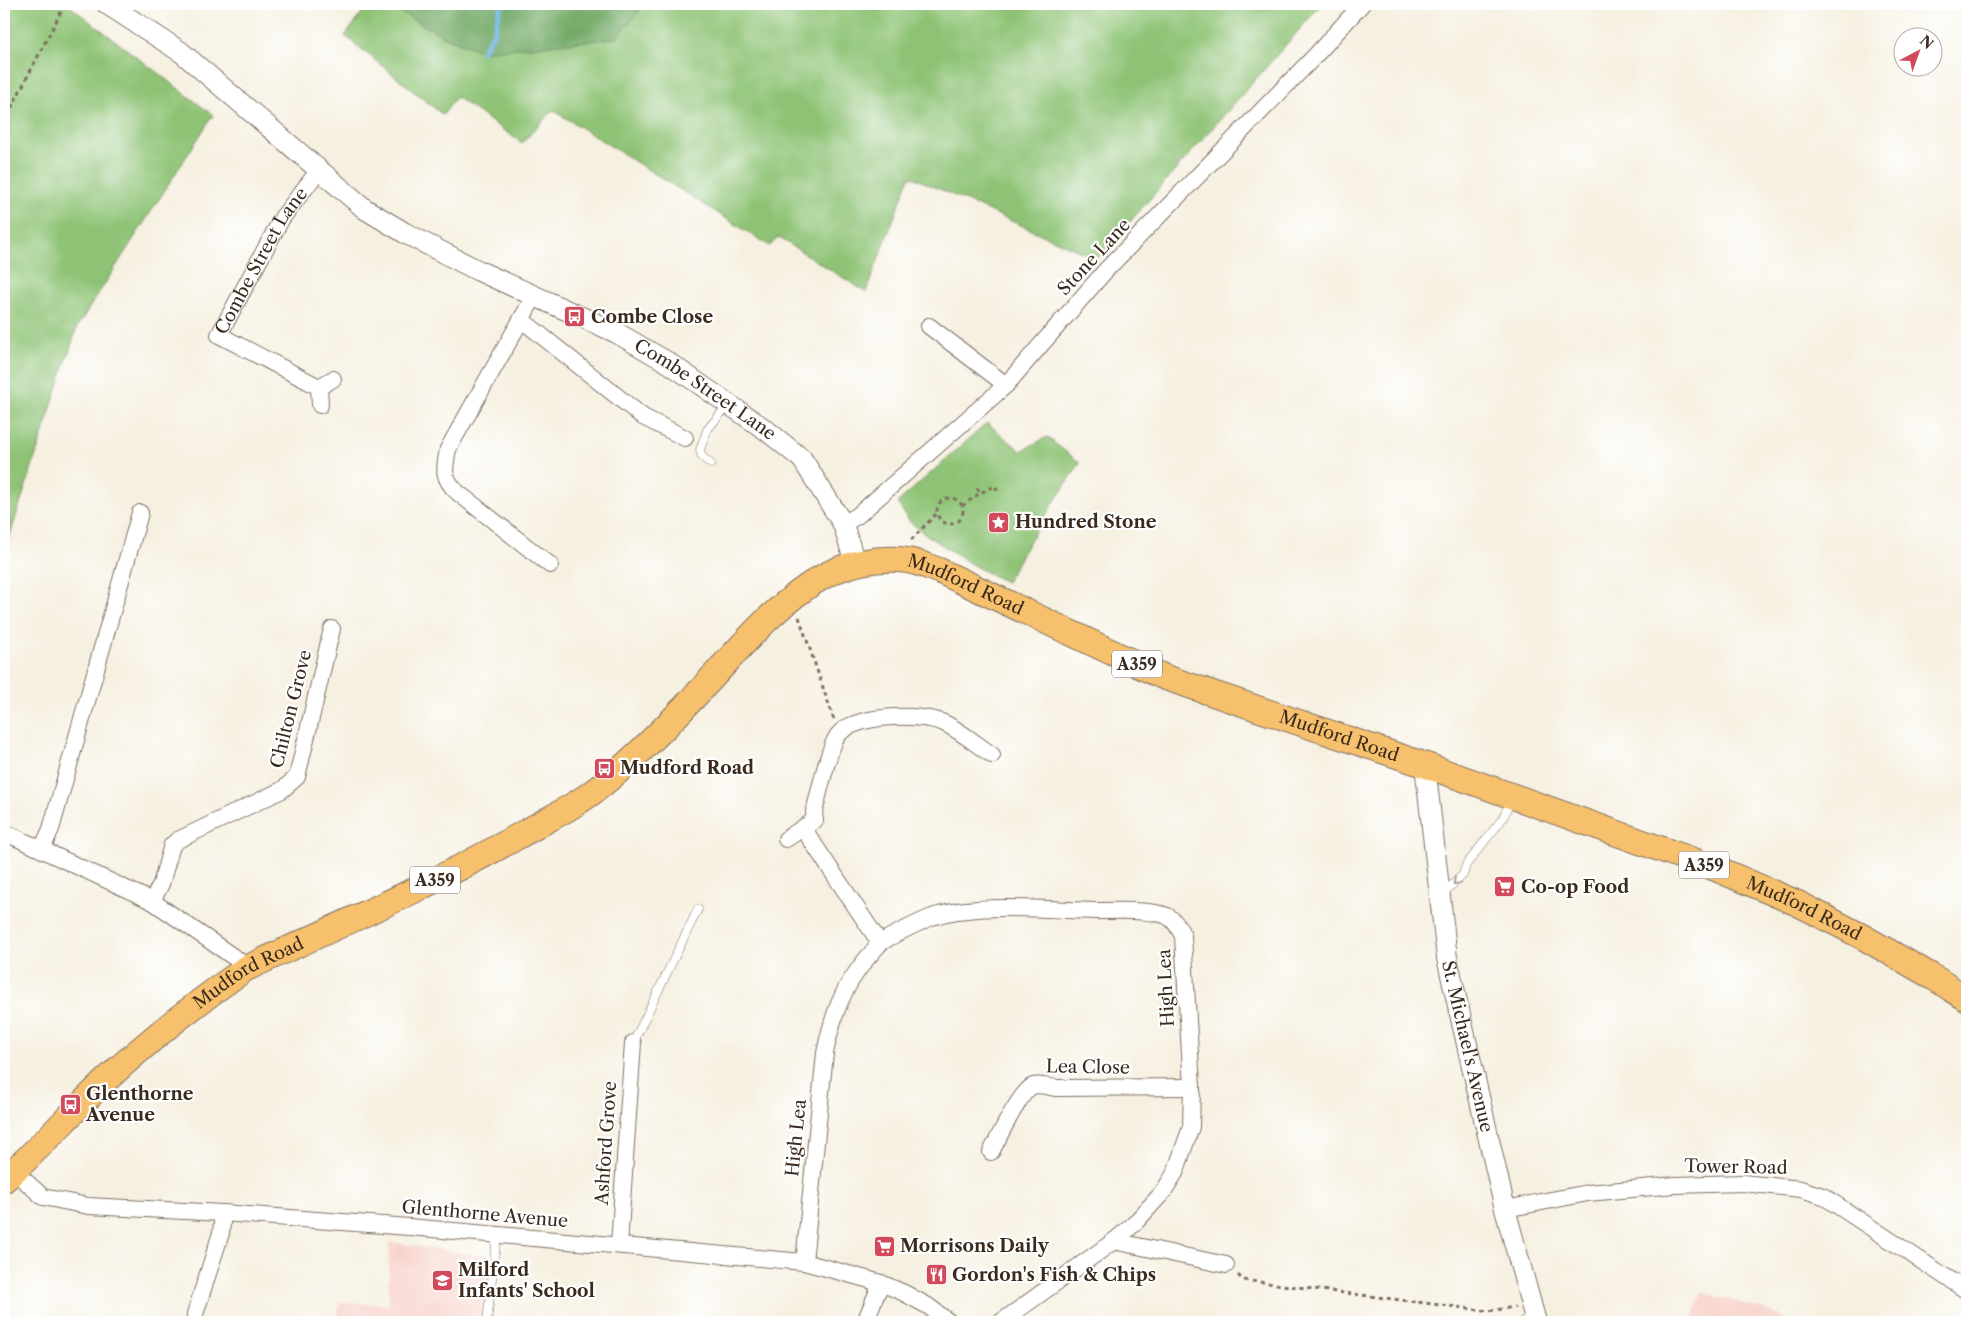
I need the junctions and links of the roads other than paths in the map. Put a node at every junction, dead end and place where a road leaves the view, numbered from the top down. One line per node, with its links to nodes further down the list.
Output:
1 (107, 4): 3 (street, Combe Street Lane)
2 (1362, 4): 8 (street, Stone Lane)
3 (319, 170): 4 (street, Combe Street Lane); 9 (street, Combe Street Lane)
4 (535, 295): 5 (street); 11 (street, Combe Street Lane)
5 (522, 320): 12 (street); 17 (street)
6 (929, 326): 8 (street)
7 (333, 379): 9 (street)
8 (1006, 385): 15 (street, Stone Lane)
9 (319, 388): 10 (street)
10 (320, 405)
11 (728, 405): 13 (lane); 15 (street, Combe Street Lane)
12 (685, 438)
13 (711, 464)
14 (140, 513): 25 (street)
15 (843, 524): 16 (street, Combe Street Lane)
16 (855, 563): 20 (main road, Mudford Road / A359); 30 (main road, Mudford Road / A359)
17 (550, 565)
18 (332, 629): 27 (street, Chilton Grove)
19 (992, 755): 22 (street)
20 (1425, 765): 21 (main road, Mudford Road / A359); 26 (street, St. Michael's Avenue)
21 (1512, 796): 26 (lane, one-way to 26); 31 (main road, Mudford Road / A359)
22 (803, 828): 24 (street); 29 (street)
23 (4, 832): 25 (street)
24 (786, 839)
25 (42, 849): 27 (street)
26 (1440, 896): 36 (street, St. Michael's Avenue)
27 (152, 901): 30 (street)
28 (698, 909): 32 (lane)
29 (880, 943): 33 (street, High Lea); 41 (street, High Lea)
30 (245, 969): 35 (main road, Mudford Road / A359)
31 (1967, 999)
32 (633, 1043): 40 (street, Ashford Grove)
33 (1192, 1088): 34 (street, Lea Close); 39 (street, High Lea)
34 (991, 1152)
35 (9, 1176): 37 (street, Glenthorne Avenue)
36 (1505, 1209): 44 (street, Tower Road); 45 (street, St. Michael's Avenue)
37 (223, 1213): 38 (street, Glenthorne Avenue); 46 (street)
38 (497, 1235): 40 (street, Glenthorne Avenue); 47 (lane)
39 (1114, 1241): 42 (street); 50 (street, High Lea)
40 (618, 1245): 41 (street, Glenthorne Avenue)
41 (804, 1262): 43 (street, Glenthorne Avenue)
42 (1226, 1265)
43 (881, 1284): 48 (street); 49 (street, Glenthorne Avenue)
44 (1967, 1291)
45 (1531, 1315)
46 (195, 1322)
47 (486, 1322)
48 (865, 1322)
49 (949, 1322)
50 (1001, 1322)

